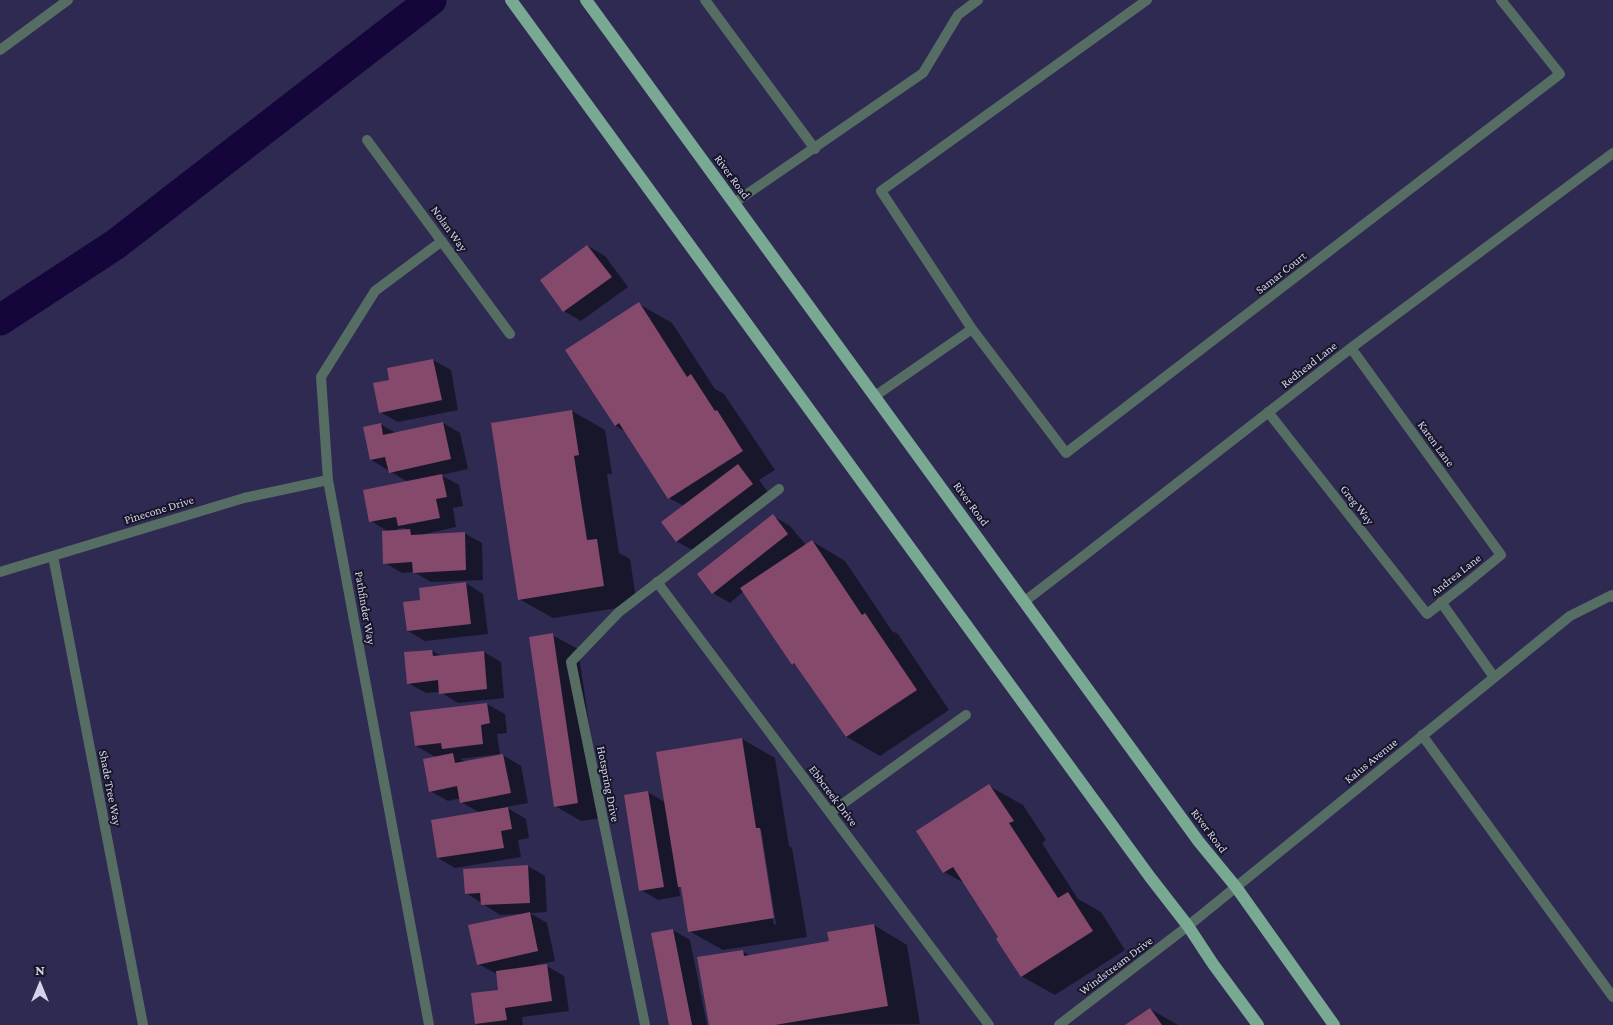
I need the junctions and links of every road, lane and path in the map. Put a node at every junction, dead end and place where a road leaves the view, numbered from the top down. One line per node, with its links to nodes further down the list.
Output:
1 (68, 0): 8 (street)
2 (510, 0): 34 (main road)
3 (586, 0): 12 (main road, River Road)
4 (705, 0): 10 (street)
5 (978, 0): 10 (street)
6 (1147, 0): 14 (street, Samar Court)
7 (1502, 0): 14 (street, Samar Court)
8 (0, 50)
9 (367, 140): 13 (street, Nolan Way)
10 (815, 149): 12 (street)
11 (1613, 153): 16 (street, Redhead Lane)
12 (734, 203): 17 (main road, River Road)
13 (442, 241): 15 (street, Nolan Way); 19 (street, Pathfinder Way)
14 (972, 329): 17 (street)
15 (510, 334)
16 (1351, 348): 18 (street, Redhead Lane); 21 (street, Karen Lane)
17 (875, 396): 26 (main road, River Road)
18 (1268, 412): 26 (street, Redhead Lane); 28 (street, Greg Way)
19 (328, 480): 22 (street, Pinecone Drive); 37 (street, Pathfinder Way)
20 (779, 489): 24 (street)
21 (1501, 555): 27 (street, Andrea Lane)
22 (53, 556): 23 (street, Pinecone Drive); 36 (street, Shade Tree Way)
23 (0, 572)
24 (657, 582): 32 (street, Ebbcreek Drive); 38 (street, Hotspring Drive)
25 (1613, 595): 29 (street, Kalus Avenue)
26 (1025, 601): 33 (main road, River Road)
27 (1441, 602): 28 (street, Andrea Lane); 29 (street)
28 (1426, 614)
29 (1494, 677): 31 (street, Kalus Avenue)
30 (966, 715): 32 (street)
31 (1422, 736): 33 (street, Kalus Avenue); 35 (street)
32 (830, 813): 39 (street, Ebbcreek Drive)
33 (1236, 887): 34 (street, Kalus Avenue); 42 (main road, River Road)
34 (1188, 926): 40 (street, Windstream Drive); 41 (main road)
35 (1613, 997)
36 (143, 1025)
37 (429, 1025)
38 (645, 1025)
39 (990, 1025)
40 (1059, 1025)
41 (1258, 1025)
42 (1334, 1025)

